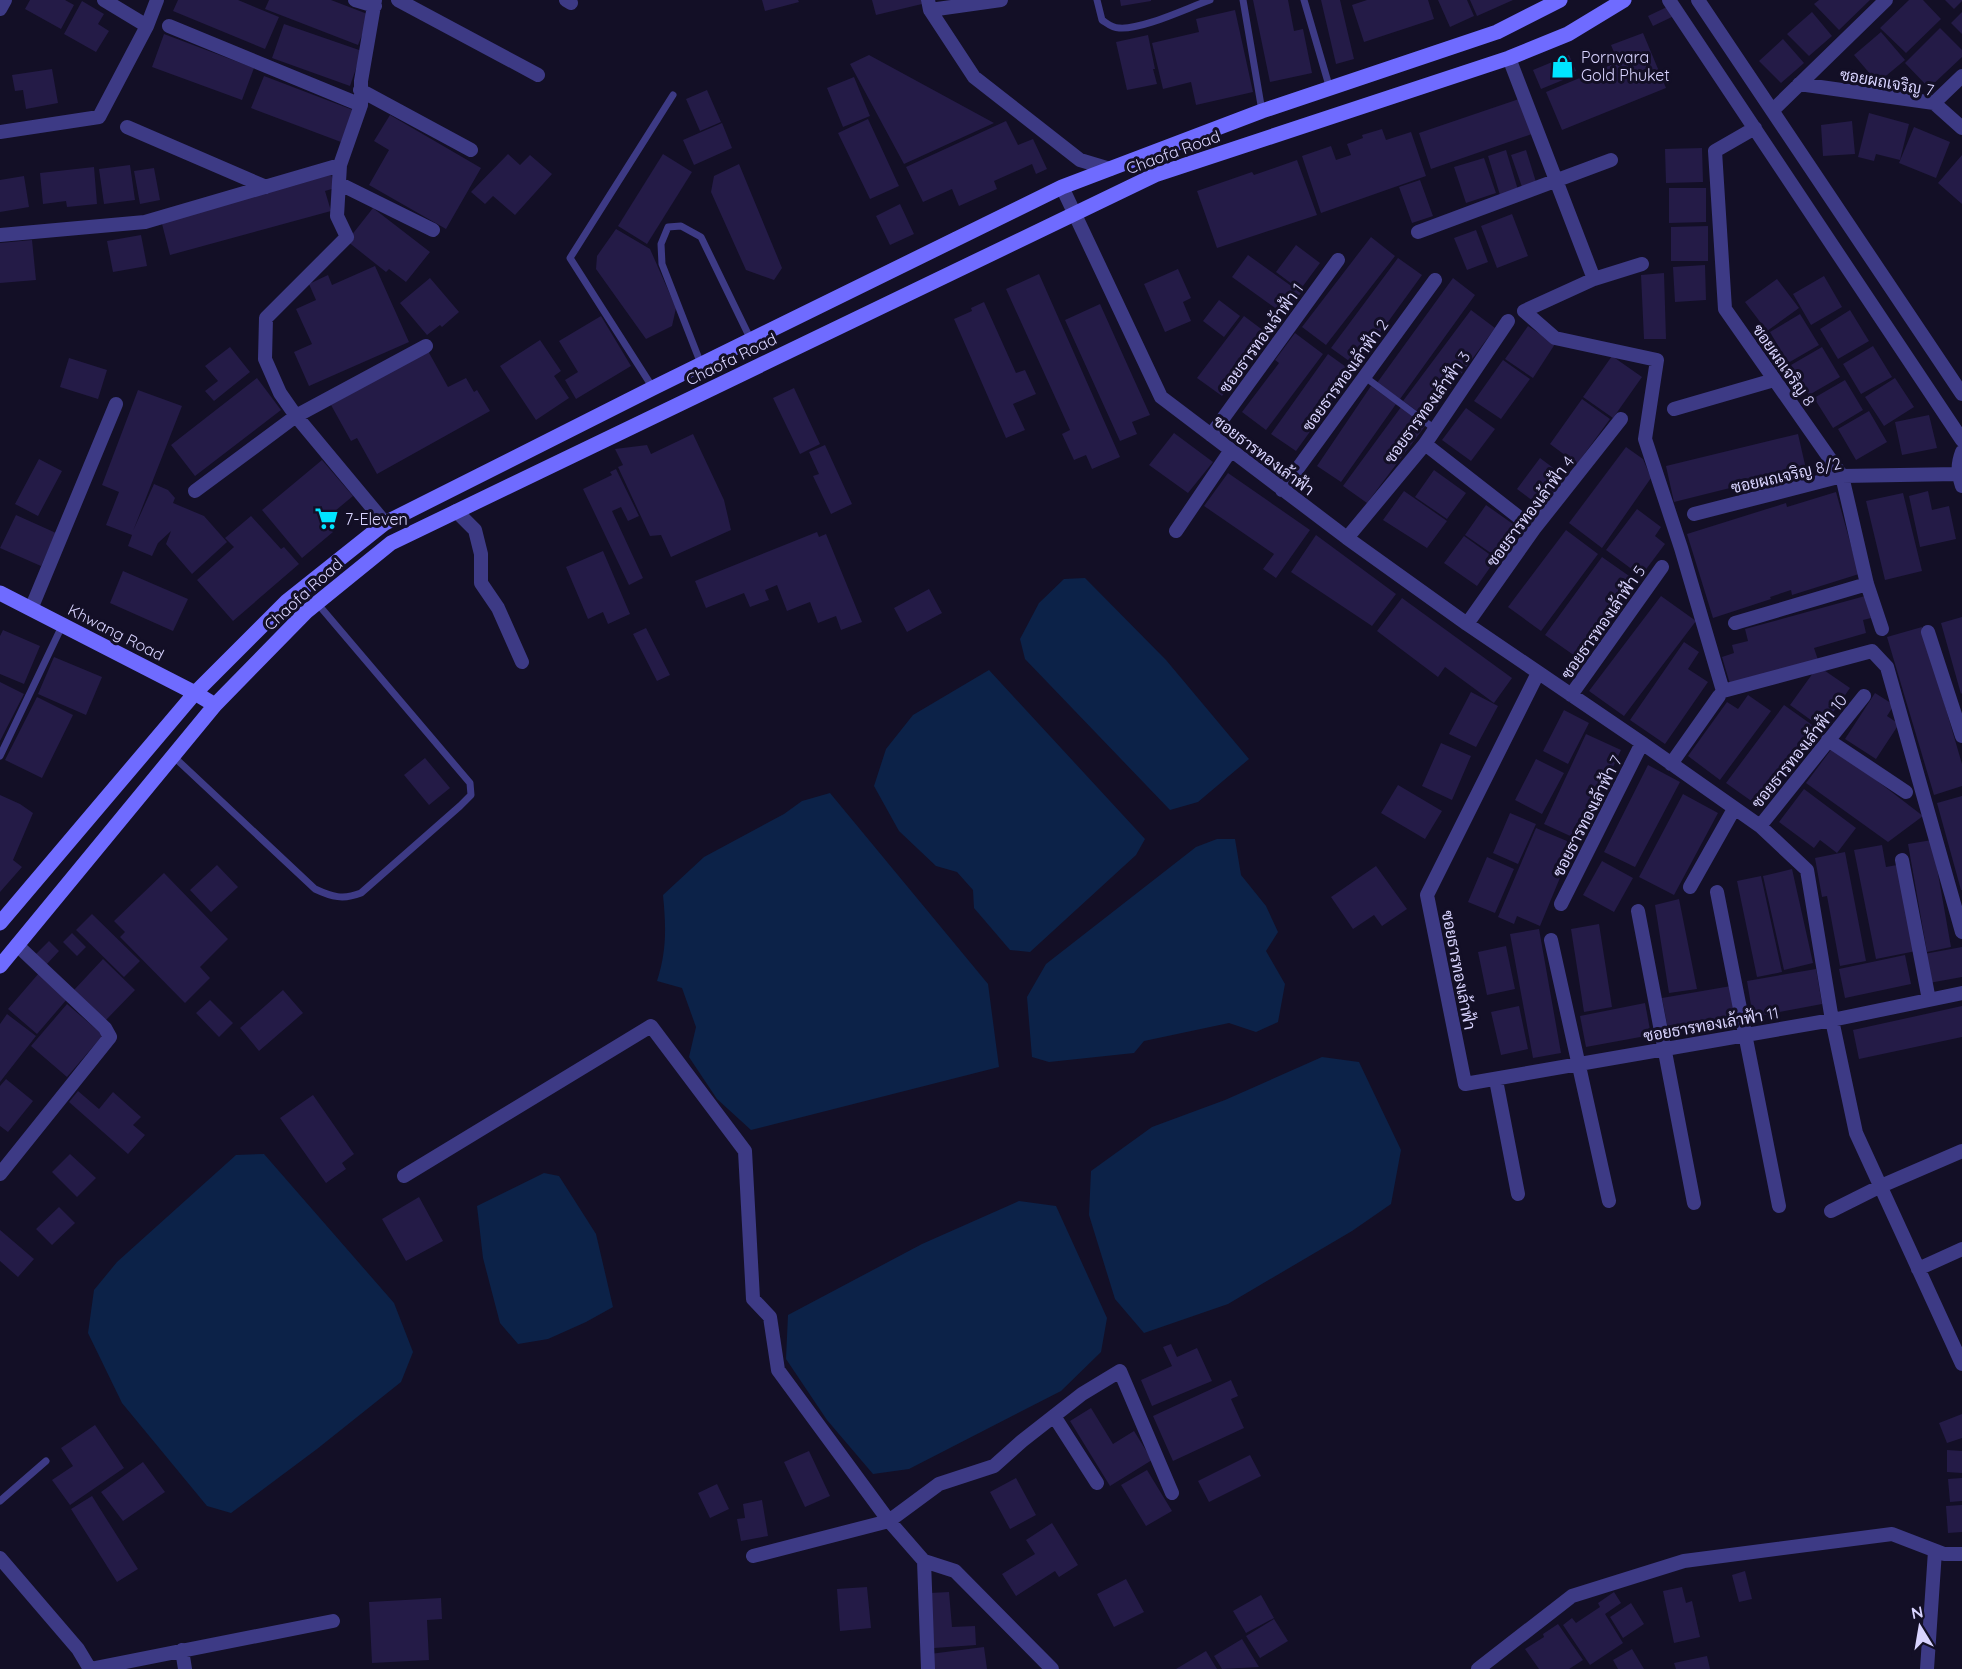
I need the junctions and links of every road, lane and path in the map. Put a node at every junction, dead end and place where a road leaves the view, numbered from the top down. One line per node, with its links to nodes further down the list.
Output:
1 (5, 0): 18 (street)
2 (104, 0): 19 (street)
3 (157, 0): 19 (street)
4 (355, 0): 15 (street)
5 (398, 0): 22 (street)
6 (1001, 0): 17 (street)
7 (1097, 0): 8 (lane)
8 (1210, 0)
9 (1243, 0): 31 (lane)
10 (1304, 0): 25 (lane)
11 (1560, 0): 25 (main road, Chaofa Road)
12 (1624, 0): 21 (main road, Chaofa Road)
13 (1669, 0): 33 (street)
14 (1886, 0): 24 (street)
15 (375, 3): 26 (street)
16 (1706, 3): 30 (street)
17 (929, 5): 39 (street)
18 (0, 9)
19 (147, 26): 35 (street)
20 (169, 26): 29 (street)
21 (1509, 58): 40 (street); 44 (main road, Chaofa Road)
22 (537, 75)
23 (1962, 76): 28 (street)
24 (1799, 84): 28 (street, ซอยผถเจริญ 7); 30 (street)
25 (1330, 89): 31 (main road, Chaofa Road)
26 (360, 90): 29 (street); 36 (street)
27 (673, 95): 58 (lane)
28 (1934, 104): 34 (street, ซอยผถเจริญ 7)
29 (361, 105): 38 (street)
30 (1773, 110): 59 (street)
31 (1262, 111): 39 (main road, Chaofa Road)
32 (127, 127): 42 (street)
33 (1755, 128): 57 (street, ซอยผถเจริญ 8); 66 (street)
34 (1962, 128)
35 (0, 132)
36 (471, 150)
37 (1611, 160): 40 (street)
38 (340, 165): 41 (street); 42 (street)
39 (1110, 169): 43 (main road, Chaofa Road)
40 (1556, 181): 46 (street); 50 (street)
41 (340, 184): 45 (street); 62 (street)
42 (266, 187): 47 (street)
43 (1062, 187): 44 (street, ซอยธารทองเล้าฟ้า); 53 (main road, Chaofa Road)
44 (1074, 214): 65 (street, ซอยธารทองเล้าฟ้า); 74 (main road, Chaofa Road)
45 (433, 230)
46 (1418, 232)
47 (0, 235)
48 (1338, 260): 65 (street, ซอยธารทองเจ้าฟ้า 1)
49 (1642, 264): 50 (street)
50 (1594, 279): 112 (street)
51 (1435, 280): 56 (street, ซอยธารทองเล้าฟ้า 2)
52 (1508, 321): 64 (street, ซอยธารทองเล้าฟ้า 3)
53 (751, 340): 55 (main road, Chaofa Road); 55 (lane)
54 (426, 346): 62 (street)
55 (701, 364): 58 (main road, Chaofa Road)
56 (1365, 377): 64 (lane); 73 (street, ซอยธารทองเล้าฟ้า 2)
57 (1774, 380): 61 (street); 70 (street, ซอยผถเจริญ 8)
58 (653, 388): 76 (main road, Chaofa Road)
59 (1962, 394)
60 (116, 404): 84 (street)
61 (1674, 409)
62 (296, 416): 72 (street); 76 (street)
63 (1621, 419): 77 (street, ซอยธารทองเล้าฟ้า 4)
64 (1435, 429): 67 (street, ซอยธารทองเล้าฟ้า 3)
65 (1211, 435): 68 (street, ซอยธารทองเล้าฟ้า)
66 (1962, 440)
67 (1425, 444): 77 (street); 79 (street, ซอยธารทองเล้าฟ้า 3)
68 (1231, 450): 73 (street, ซอยธารทองเล้าฟ้า); 78 (street)
69 (1962, 452): 71 (street)
70 (1842, 476): 71 (street, ซอยผถเจริญ 8/2); 75 (street, ซอยผถเจริญ 8/2); 81 (street, ซอยผถเจริญ 8)
71 (1960, 480)
72 (195, 490)
73 (1282, 490): 79 (street, ซอยธารทองเล้าฟ้า)
74 (456, 512): 83 (main road, Chaofa Road); 90 (street)
75 (1694, 514)
76 (385, 523): 92 (main road, Chaofa Road)
77 (1534, 529): 86 (street, ซอยธารทองเล้าฟ้า 4)
78 (1176, 531)
79 (1347, 538): 86 (street, ซอยธารทองเล้าฟ้า)
80 (1662, 567): 93 (street, ซอยธารทองเล้าฟ้า 5)
81 (1867, 584): 85 (street); 88 (street, ซอยผถเจริญ 8)
82 (0, 593): 84 (main road, Khwang Road)
83 (317, 603): 96 (main road, Chaofa Road); 101 (lane)
84 (31, 609): 87 (main road, Khwang Road)
85 (1735, 623)
86 (1467, 624): 91 (street, ซอยธารทองเล้าฟ้า)
87 (62, 626): 92 (main road, Khwang Road); 100 (lane)
88 (1882, 629)
89 (1928, 632): 97 (street)
90 (522, 662)
91 (1538, 673): 93 (street, ซอยธารทองเล้าฟ้า); 123 (street, ซอยธารทองเล้าฟ้า)
92 (195, 693): 96 (main road, Khwang Road); 111 (main road, Chaofa Road)
93 (1571, 695): 99 (street, ซอยธารทองเล้าฟ้า)
94 (1719, 696): 102 (street)
95 (1864, 696): 98 (street, ซอยธารทองเล้าฟ้า 10)
96 (214, 705): 101 (main road, Chaofa Road)
97 (1962, 736)
98 (1828, 740): 103 (street); 105 (street, ซอยธารทองเล้าฟ้า 10)
99 (1642, 743): 102 (street, ซอยธารทองเล้าฟ้า); 109 (street, ซอยธารทองเล้าฟ้า 7)
100 (0, 756)
101 (173, 756): 114 (main road, Chaofa Road)
102 (1671, 764): 104 (street, ซอยธารทองเล้าฟ้า)
103 (1906, 792)
104 (1734, 809): 105 (street, ซอยธารทองเล้าฟ้า); 107 (street)
105 (1760, 826): 118 (street, ซอยธารทองเล้าฟ้า)
106 (1902, 860): 117 (street)
107 (1690, 887)
108 (1717, 892): 119 (street)
109 (1561, 904)
110 (1638, 911): 120 (street)
111 (0, 923)
112 (1962, 932)
113 (1551, 940): 121 (street)
114 (17, 945): 115 (main road, Chaofa Road); 125 (street)
115 (0, 966)
116 (1962, 993): 117 (street, ซอยธารทองเล้าฟ้า 11)
117 (1929, 1000): 118 (street, ซอยธารทองเล้าฟ้า 11)
118 (1832, 1020): 119 (street, ซอยธารทองเล้าฟ้า 11); 127 (street)
119 (1746, 1035): 120 (street, ซอยธารทองเล้าฟ้า 11); 131 (street)
120 (1664, 1049): 121 (street, ซอยธารทองเล้าฟ้า 11); 130 (street)
121 (1578, 1064): 122 (street, ซอยธารทองเล้าฟ้า 11); 129 (street)
122 (1496, 1080): 123 (street, ซอยธารทองเล้าฟ้า 11); 128 (street)
123 (1465, 1084)
124 (1962, 1151): 127 (street)
125 (0, 1174)
126 (404, 1176): 141 (street)
127 (1881, 1186): 132 (street); 134 (street)
128 (1518, 1194)
129 (1609, 1201)
130 (1694, 1203)
131 (1779, 1206)
132 (1832, 1211)
133 (1962, 1249): 134 (street)
134 (1918, 1269): 135 (street)
135 (1960, 1355)
136 (1054, 1416): 138 (street); 139 (street); 141 (street)
137 (46, 1461): 140 (lane)
138 (1097, 1483)
139 (1172, 1493)
140 (0, 1501)
141 (889, 1521): 144 (street); 146 (street)
142 (1935, 1551): 143 (street); 153 (street); 154 (street)
143 (1962, 1554)
144 (753, 1556)
145 (0, 1558): 149 (street)
146 (924, 1561): 151 (street); 152 (street)
147 (333, 1620): 148 (street)
148 (182, 1650): 149 (street); 150 (street)
149 (90, 1669)
150 (185, 1669)
151 (928, 1669)
152 (1052, 1669)
153 (1478, 1669)
154 (1927, 1669)

